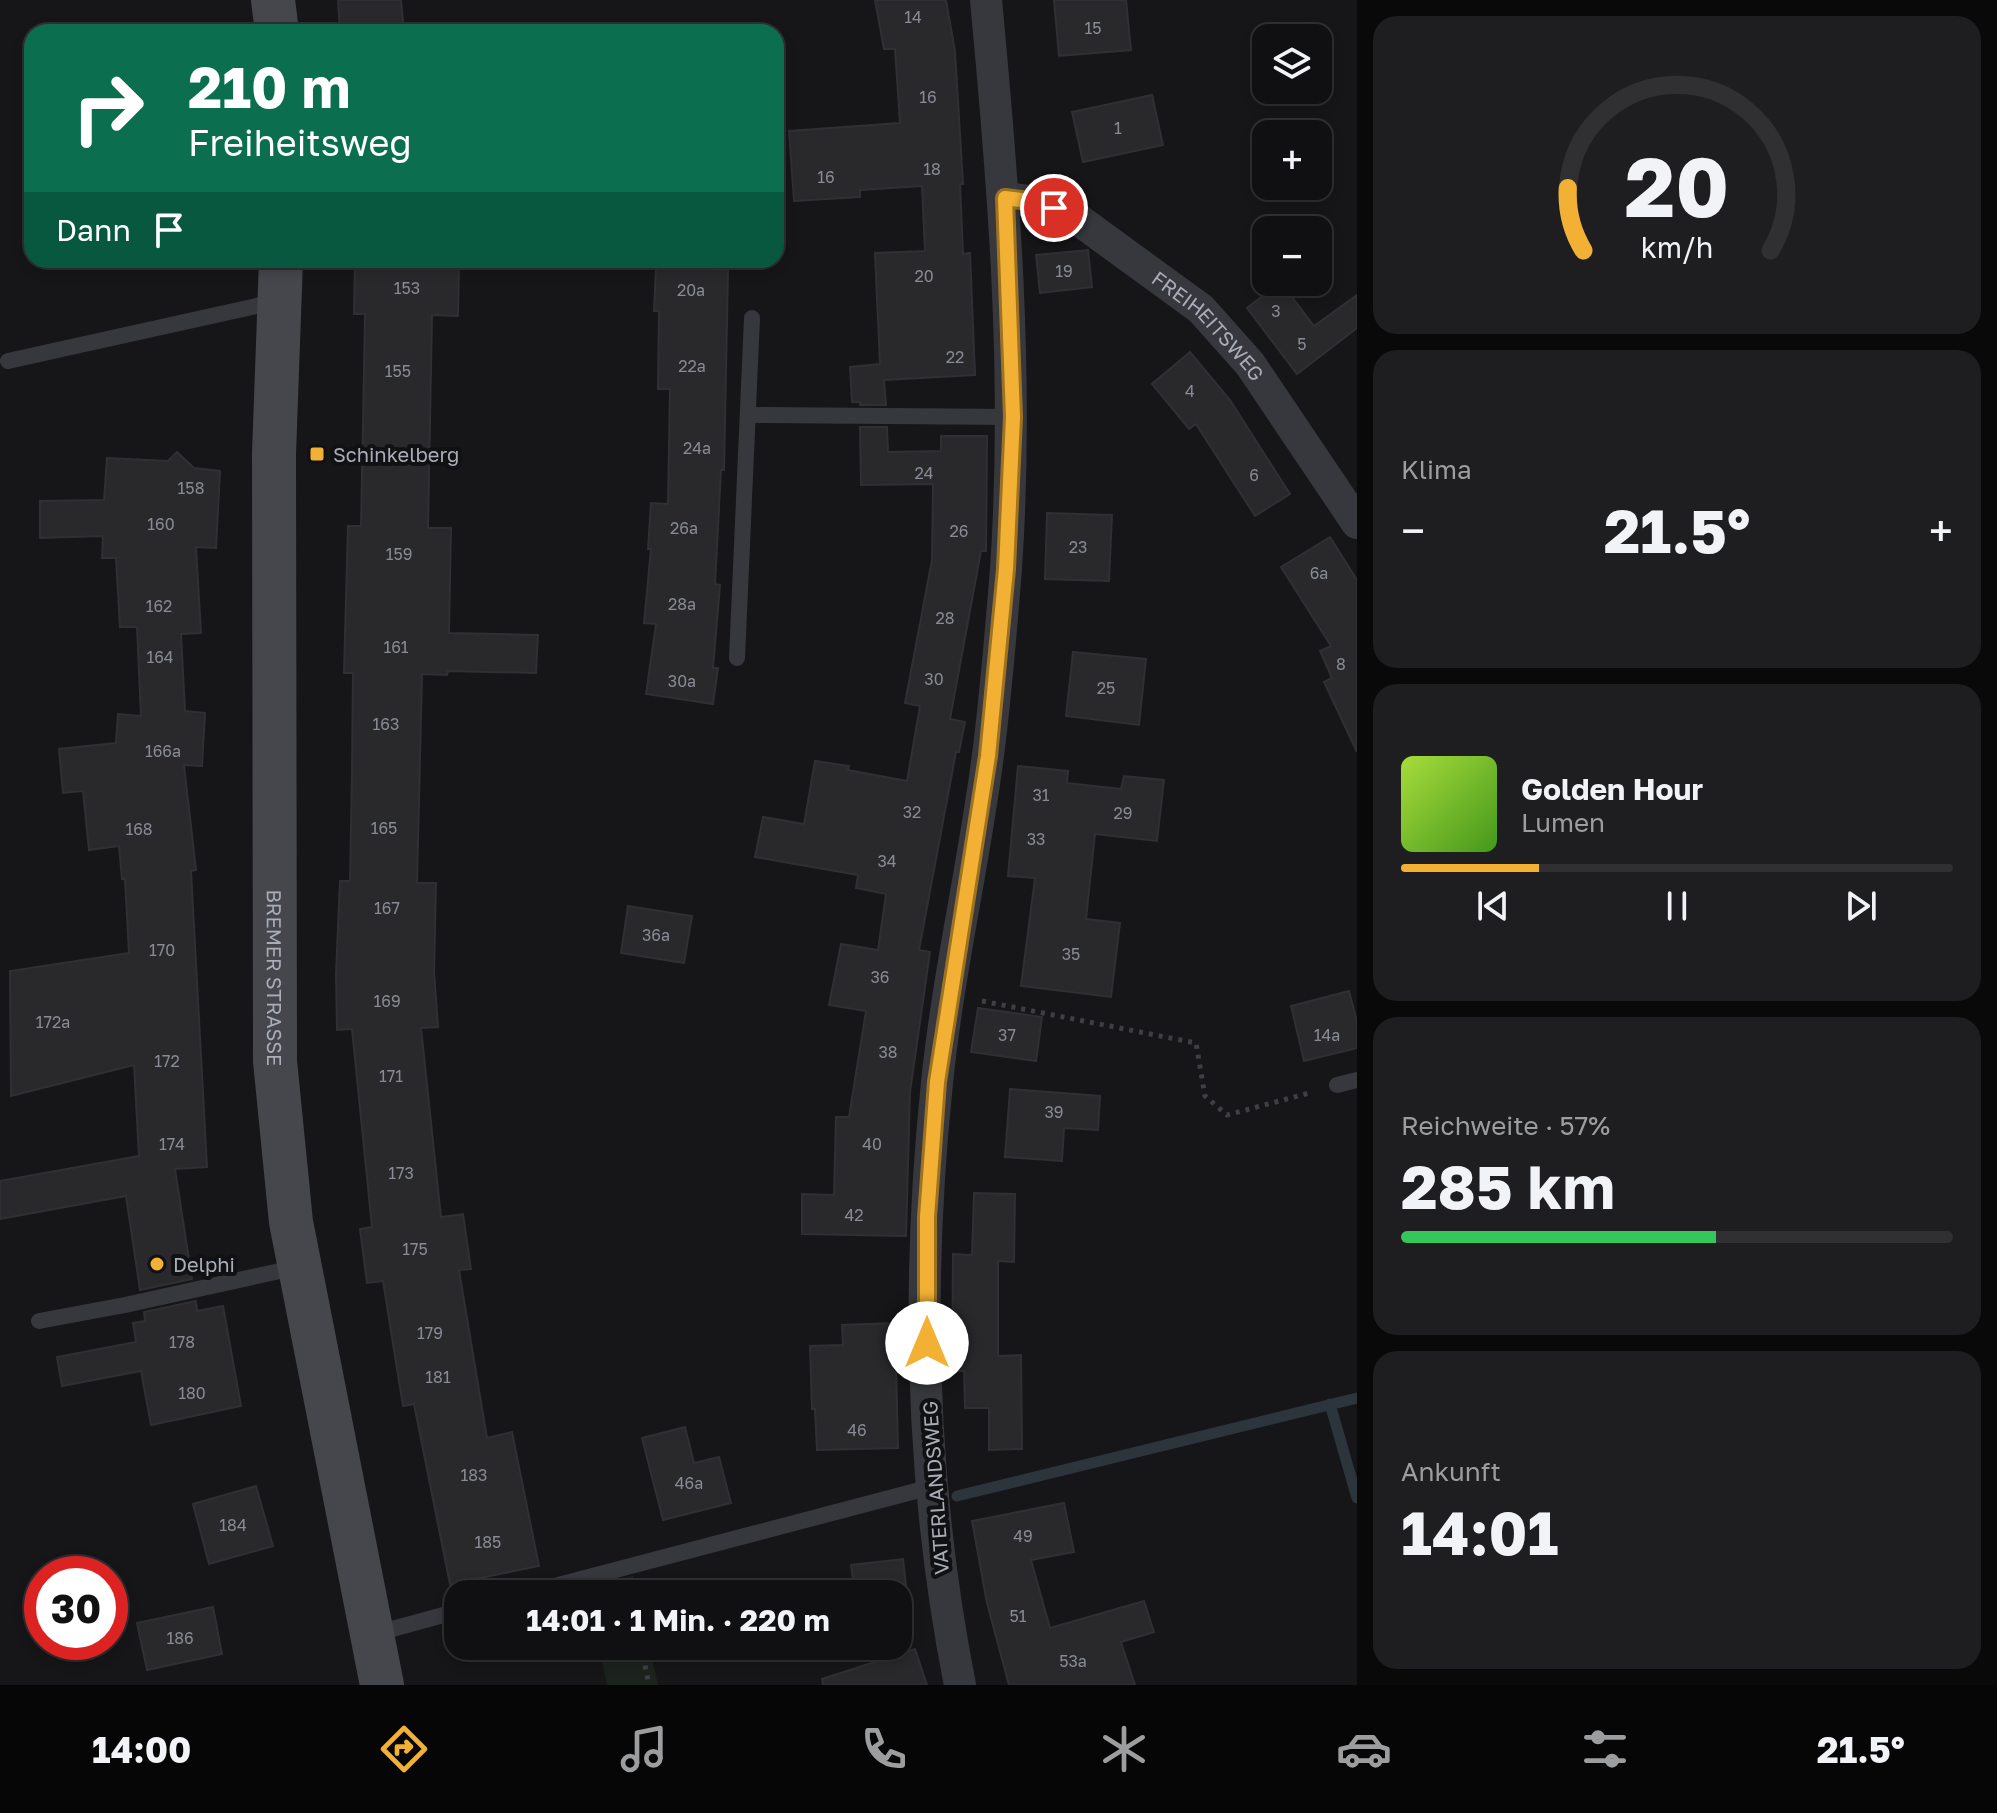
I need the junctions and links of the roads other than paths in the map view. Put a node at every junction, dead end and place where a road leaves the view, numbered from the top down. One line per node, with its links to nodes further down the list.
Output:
1 (273, 0): 3 (main road)
2 (986, 0): 4 (street, VATERLANDSWEG)
3 (276, 24)
4 (1005, 198): 9 (street, VATERLANDSWEG); 10 (street, FREIHEITSWEG)
5 (281, 281): 7 (lane); 14 (main road, BREMER STRASSE)
6 (752, 318): 8 (lane)
7 (8, 361)
8 (748, 415): 9 (lane); 11 (lane)
9 (1013, 417): 16 (street, VATERLANDSWEG)
10 (1357, 523)
11 (737, 658)
12 (1357, 1080): 13 (lane)
13 (1337, 1085)
14 (300, 1266): 15 (lane); 19 (main road, BREMER STRASSE)
15 (39, 1321)
16 (931, 1487): 17 (lane); 21 (street, VATERLANDSWEG)
17 (577, 1580)
18 (444, 1615): 19 (lane)
19 (371, 1635): 20 (main road, BREMER STRASSE)
20 (382, 1685)
21 (960, 1685)

